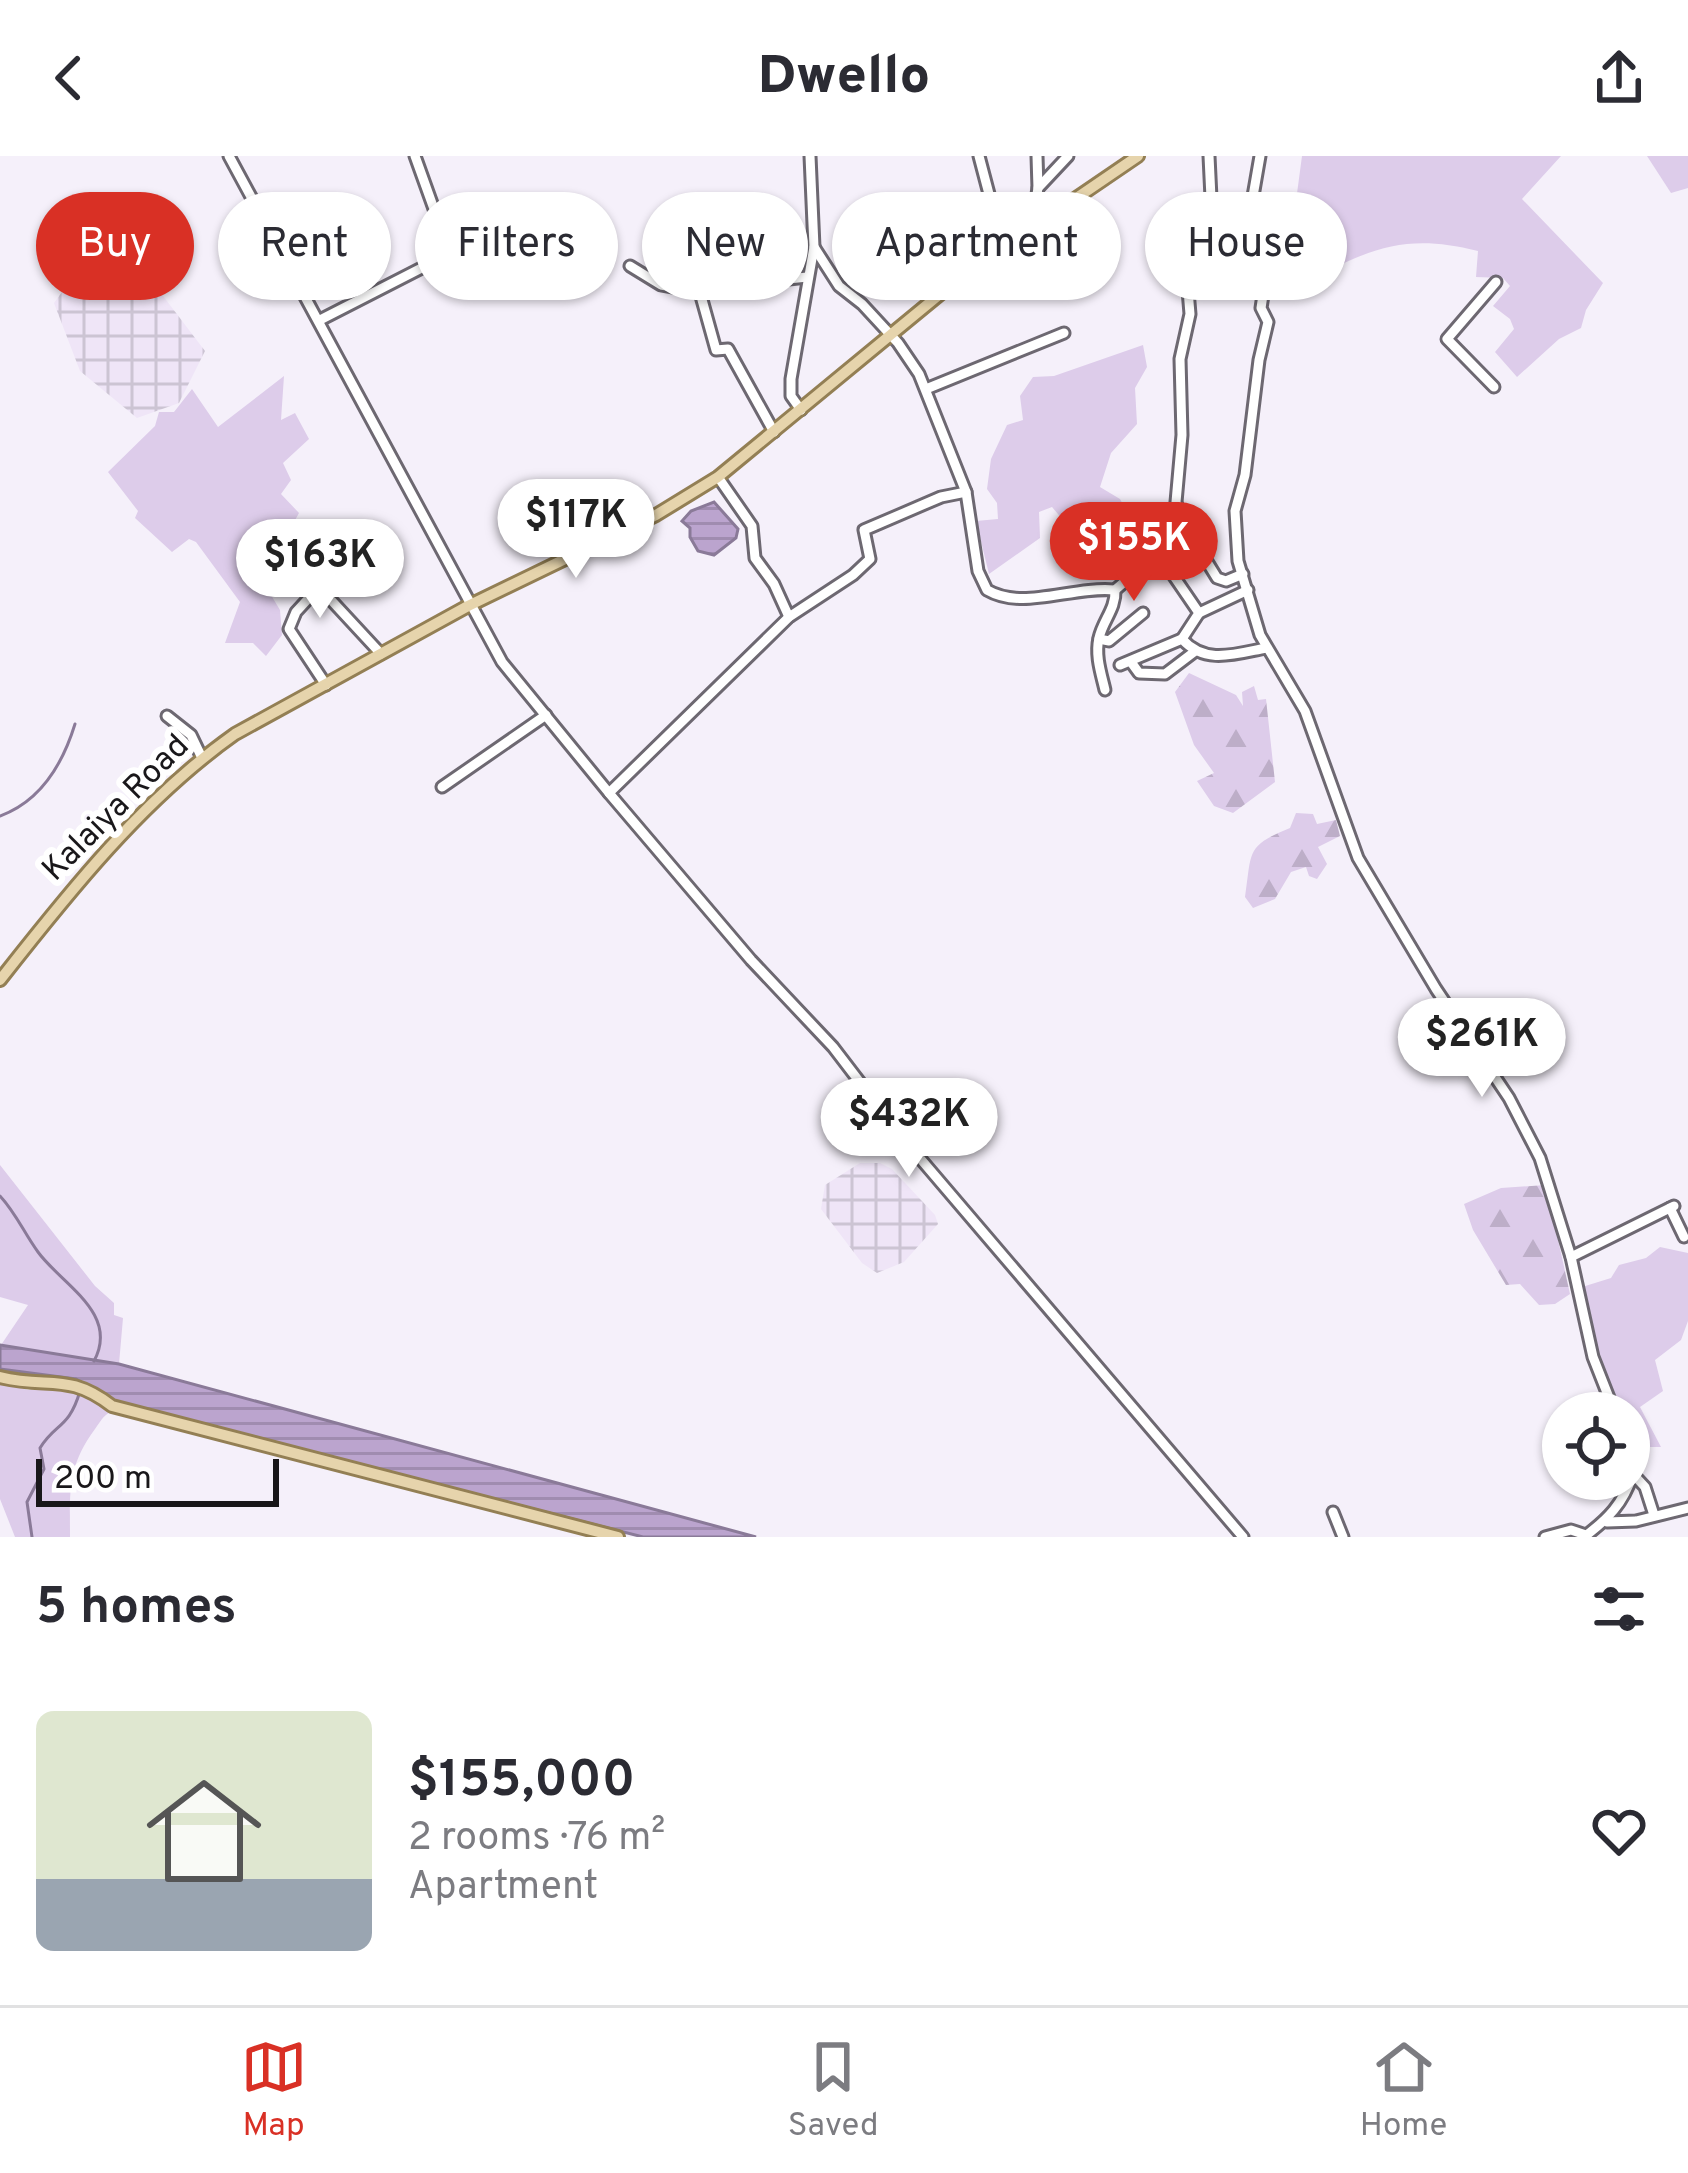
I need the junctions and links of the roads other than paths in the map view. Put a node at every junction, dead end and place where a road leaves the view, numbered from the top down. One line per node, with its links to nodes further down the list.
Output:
1 (229, 156): 26 (street)
2 (415, 156): 26 (street)
3 (810, 156): 16 (street)
4 (979, 156): 11 (street)
5 (1037, 156): 10 (street)
6 (1068, 156): 10 (street)
7 (1138, 156): 13 (main road, Kalaiya Road)
8 (1209, 156): 14 (street)
9 (1260, 156): 15 (street)
10 (1038, 188): 12 (street)
11 (988, 192)
12 (1037, 192)
13 (1082, 192)
14 (1210, 192)
15 (1254, 192)
16 (814, 247): 19 (street); 28 (street)
17 (631, 266): 18 (street)
18 (642, 273)
19 (808, 273)
20 (1496, 282): 29 (street)
21 (702, 300): 32 (street)
22 (803, 300): 31 (street)
23 (934, 300): 28 (main road, Kalaiya Road)
24 (1189, 300): 35 (street)
25 (1262, 300): 37 (street)
26 (320, 320): 40 (street)
27 (1064, 334): 30 (street)
28 (889, 335): 30 (street); 31 (main road, Kalaiya Road)
29 (1494, 387)
30 (926, 389): 34 (street)
31 (801, 410): 32 (main road, Kalaiya Road)
32 (774, 432): 33 (main road, Kalaiya Road)
33 (718, 476): 40 (main road, Kalaiya Road); 43 (street)
34 (966, 492): 38 (street); 43 (street)
35 (1182, 521): 36 (street); 37 (street)
36 (1158, 553): 38 (street); 42 (street)
37 (1243, 574): 39 (street)
38 (1115, 590): 44 (street)
39 (1248, 590): 42 (street); 46 (street)
40 (469, 606): 48 (main road, Kalaiya Road); 51 (street)
41 (1143, 613): 44 (street)
42 (1199, 613): 45 (street)
43 (789, 617): 55 (street)
44 (1099, 639): 50 (street)
45 (1182, 639): 47 (street); 47 (street)
46 (1266, 648): 47 (street); 58 (street)
47 (1194, 652)
48 (381, 654): 49 (main road, Kalaiya Road); 49 (street)
49 (326, 685): 53 (main road, Kalaiya Road)
50 (1105, 689)
51 (546, 715): 54 (street); 55 (street)
52 (167, 716): 53 (street)
53 (202, 758): 56 (main road, Kalaiya Road)
54 (442, 787)
55 (609, 793): 69 (street)
56 (0, 980)
57 (1684, 1237): 58 (street)
58 (1570, 1257): 60 (street)
59 (0, 1377): 68 (main road)
60 (1607, 1392)
61 (1619, 1500): 66 (street)
62 (1650, 1500): 65 (street)
63 (1688, 1508): 65 (street)
64 (1333, 1512): 70 (street)
65 (1654, 1515): 66 (street)
66 (1607, 1522): 67 (street)
67 (1585, 1536): 71 (street)
68 (618, 1537)
69 (1243, 1537)
70 (1343, 1537)
71 (1545, 1537)

